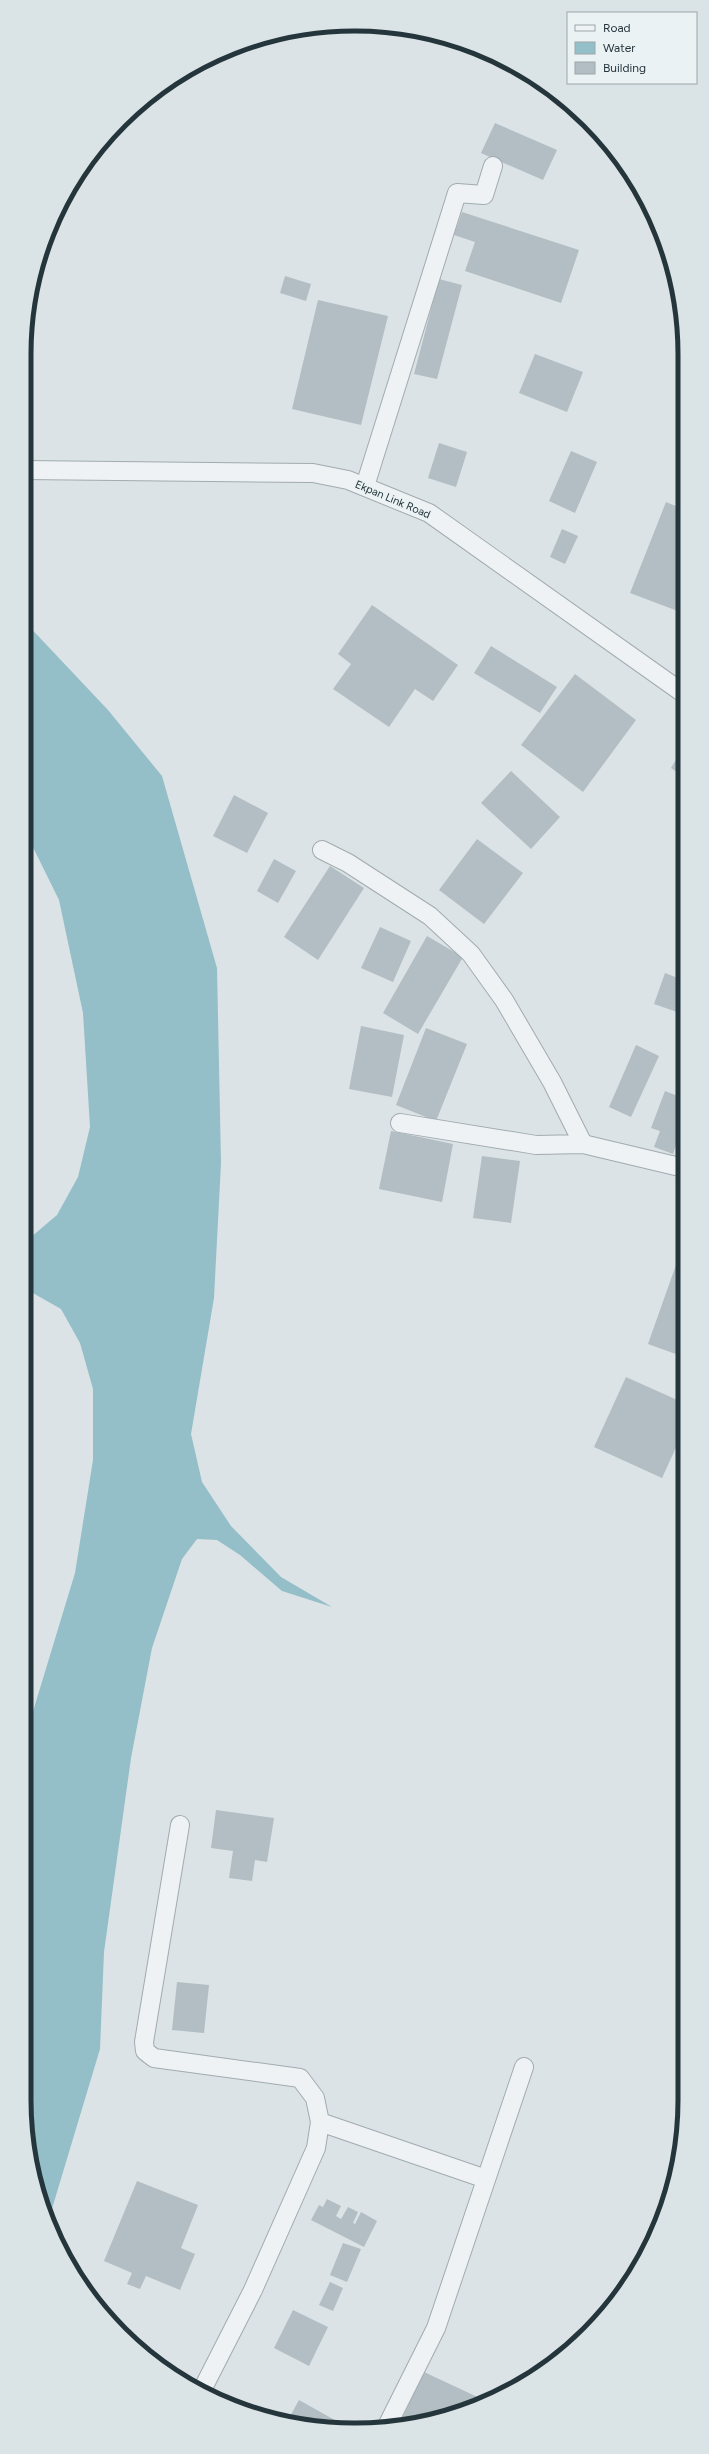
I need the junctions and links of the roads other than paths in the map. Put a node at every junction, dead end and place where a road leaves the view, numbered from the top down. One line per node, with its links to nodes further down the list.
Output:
1 (493, 166): 3 (street)
2 (31, 470): 3 (street, Ekpan Link Road)
3 (365, 486): 4 (street, Ekpan Link Road)
4 (678, 690)
5 (322, 850): 7 (street)
6 (400, 1123): 7 (street)
7 (583, 1144): 8 (street)
8 (678, 1167)
9 (180, 1825): 11 (street)
10 (524, 2067): 12 (street)
11 (320, 2122): 12 (street); 13 (street)
12 (486, 2179): 14 (street)
13 (204, 2386)
14 (390, 2421)

